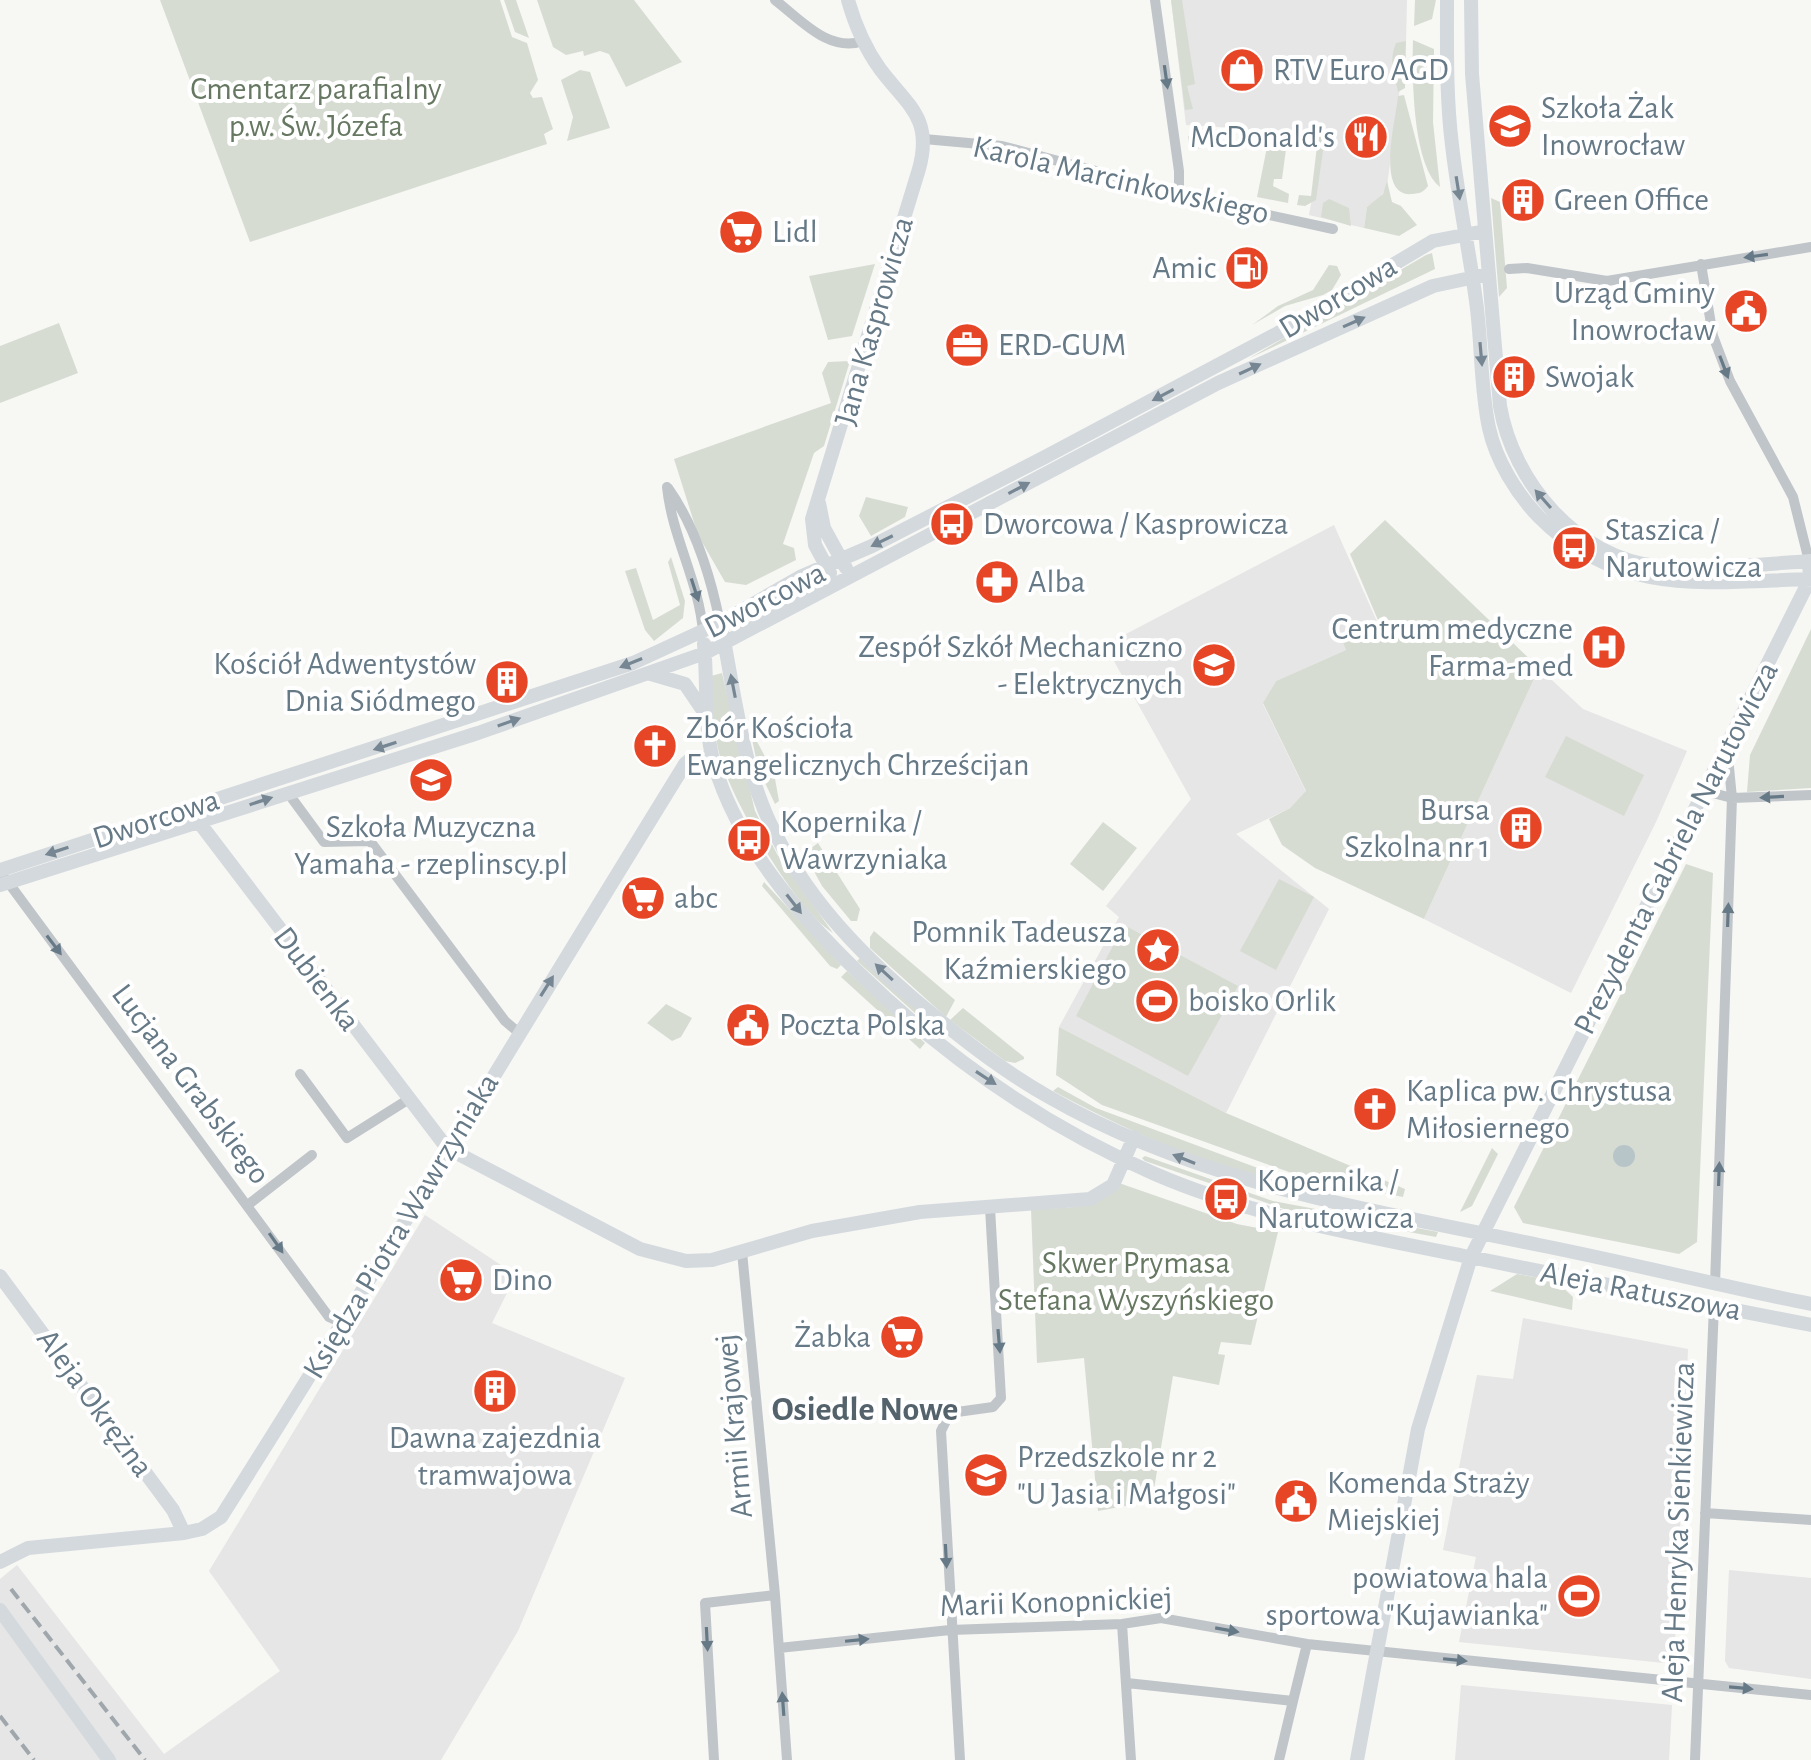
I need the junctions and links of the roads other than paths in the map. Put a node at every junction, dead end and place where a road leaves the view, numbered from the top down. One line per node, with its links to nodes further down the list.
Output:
1 (775, 0): 6 (street)
2 (848, 0): 6 (street)
3 (1155, 0): 8 (street, one-way to 8)
4 (1447, 0): 11 (street, one-way to 11)
5 (1471, 0): 10 (street)
6 (863, 41): 7 (street)
7 (924, 139): 8 (street, Karola Marcinkowskiego); 17 (street, Jana Kasprowicza)
8 (1179, 193): 9 (street, Karola Marcinkowskiego)
9 (1333, 229)
10 (1485, 231): 11 (street, Dworcowa); 15 (street)
11 (1464, 234): 16 (street); 21 (street, Dworcowa, one-way to 21)
12 (1811, 247): 13 (street, one-way to 13)
13 (1701, 264): 14 (street); 22 (street, Prezydenta Gabriela Narutowicza, one-way to 22)
14 (1509, 269)
15 (1489, 274): 16 (street, Dworcowa); 22 (street, one-way to 15)
16 (1473, 277): 25 (street, Dworcowa, one-way to 16); 26 (street, one-way to 26)
17 (819, 502): 19 (street, Jana Kasprowicza); 21 (street)
18 (696, 545): 20 (street); 20 (street); 28 (street)
19 (815, 545): 23 (street); 24 (street, Jana Kasprowicza)
20 (681, 550): 29 (street, one-way to 29)
21 (842, 560): 23 (street, Dworcowa); 25 (street)
22 (1810, 561): 26 (street, Prezydenta Gabriela Narutowicza)
23 (827, 567): 24 (street, Dworcowa); 27 (street)
24 (800, 577): 28 (street, Dworcowa)
25 (851, 577): 27 (street, Dworcowa)
26 (1810, 579): 34 (street, Prezydenta Gabriela Narutowicza)
27 (837, 584): 30 (street, Dworcowa)
28 (720, 623): 29 (street, Dworcowa); 30 (street, Aleja Ratuszowa)
29 (703, 632): 31 (street); 40 (street, Dworcowa, one-way to 40)
30 (724, 644): 31 (street, Dworcowa); 45 (street, Aleja Ratuszowa, one-way to 30)
31 (705, 653): 32 (street, Dworcowa); 33 (street)
32 (650, 674): 33 (street); 37 (street, Dworcowa, one-way to 32)
33 (706, 722): 35 (street, Aleja Ratuszowa)
34 (1727, 746): 36 (street, Prezydenta Gabriela Narutowicza); 39 (street)
35 (712, 757): 43 (street, Księdza Piotra Wawrzyniaka, one-way to 35); 46 (street, Aleja Ratuszowa, one-way to 46)
36 (1705, 791): 39 (street); 54 (street, Prezydenta Gabriela Narutowicza)
37 (288, 793): 41 (street, Dworcowa, one-way to 37); 43 (street)
38 (1811, 795): 39 (street, one-way to 39)
39 (1732, 798): 58 (street, one-way to 39)
40 (191, 808): 41 (street, Dubienka); 42 (street, Dworcowa, one-way to 42)
41 (197, 822): 42 (street, Dworcowa); 47 (street, Dubienka)
42 (2, 877): 52 (street, Lucjana Grabskiego, one-way to 52)
43 (518, 1032): 49 (street, Księdza Piotra Wawrzyniaka)
44 (300, 1074): 47 (street)
45 (1020, 1079): 46 (street); 48 (street, Aleja Ratuszowa)
46 (1010, 1094): 51 (street, Aleja Ratuszowa)
47 (409, 1099): 49 (street, Dubienka)
48 (1134, 1137): 51 (street); 54 (street, Aleja Ratuszowa, one-way to 48)
49 (447, 1148): 55 (street); 61 (street, Księdza Piotra Wawrzyniaka)
50 (312, 1155): 52 (street)
51 (1124, 1158): 53 (street); 56 (street, Aleja Ratuszowa)
52 (249, 1204): 61 (street, Lucjana Grabskiego, one-way to 61)
53 (990, 1208): 55 (street); 70 (street, one-way to 70)
54 (1485, 1234): 56 (street, Prezydenta Gabriela Narutowicza); 58 (street, Aleja Ratuszowa)
55 (742, 1252): 67 (street, Armii Krajowej)
56 (1471, 1257): 60 (street, Aleja Ratuszowa); 73 (street, Prezydenta Gabriela Narutowicza)
57 (0, 1276): 65 (street, Aleja Okrężna)
58 (1715, 1284): 59 (street, Aleja Ratuszowa)
59 (1811, 1304)
60 (1714, 1306): 62 (street, Aleja Ratuszowa); 63 (street, Aleja Henryka Sienkiewicza)
61 (344, 1324): 65 (street, Księdza Piotra Wawrzyniaka)
62 (1811, 1325)
63 (1705, 1513): 64 (street); 75 (street, Aleja Henryka Sienkiewicza)
64 (1811, 1520)
65 (184, 1533): 66 (street, Księdza Piotra Wawrzyniaka)
66 (0, 1562)
67 (775, 1595): 72 (street, Armii Krajowej); 79 (street, one-way to 79)
68 (0, 1610): 78 (street)
69 (1122, 1624): 70 (street, Marii Konopnickiej); 71 (street, Marii Konopnickiej, one-way to 71); 74 (street)
70 (950, 1630): 72 (street, Marii Konopnickiej, one-way to 70); 81 (street)
71 (1307, 1644): 73 (street, Marii Konopnickiej); 77 (street)
72 (779, 1648): 80 (street, Armii Krajowej, one-way to 72)
73 (1377, 1652): 75 (street, Marii Konopnickiej, one-way to 75); 84 (street, Prezydenta Gabriela Narutowicza)
74 (1127, 1683): 77 (street); 82 (street)
75 (1698, 1684): 76 (street, Marii Konopnickiej, one-way to 76); 85 (street, Aleja Henryka Sienkiewicza)
76 (1811, 1695)
77 (1293, 1701): 83 (street)
78 (109, 1760)
79 (714, 1760)
80 (787, 1760)
81 (960, 1760)
82 (1131, 1760)
83 (1279, 1760)
84 (1357, 1760)
85 (1695, 1760)

